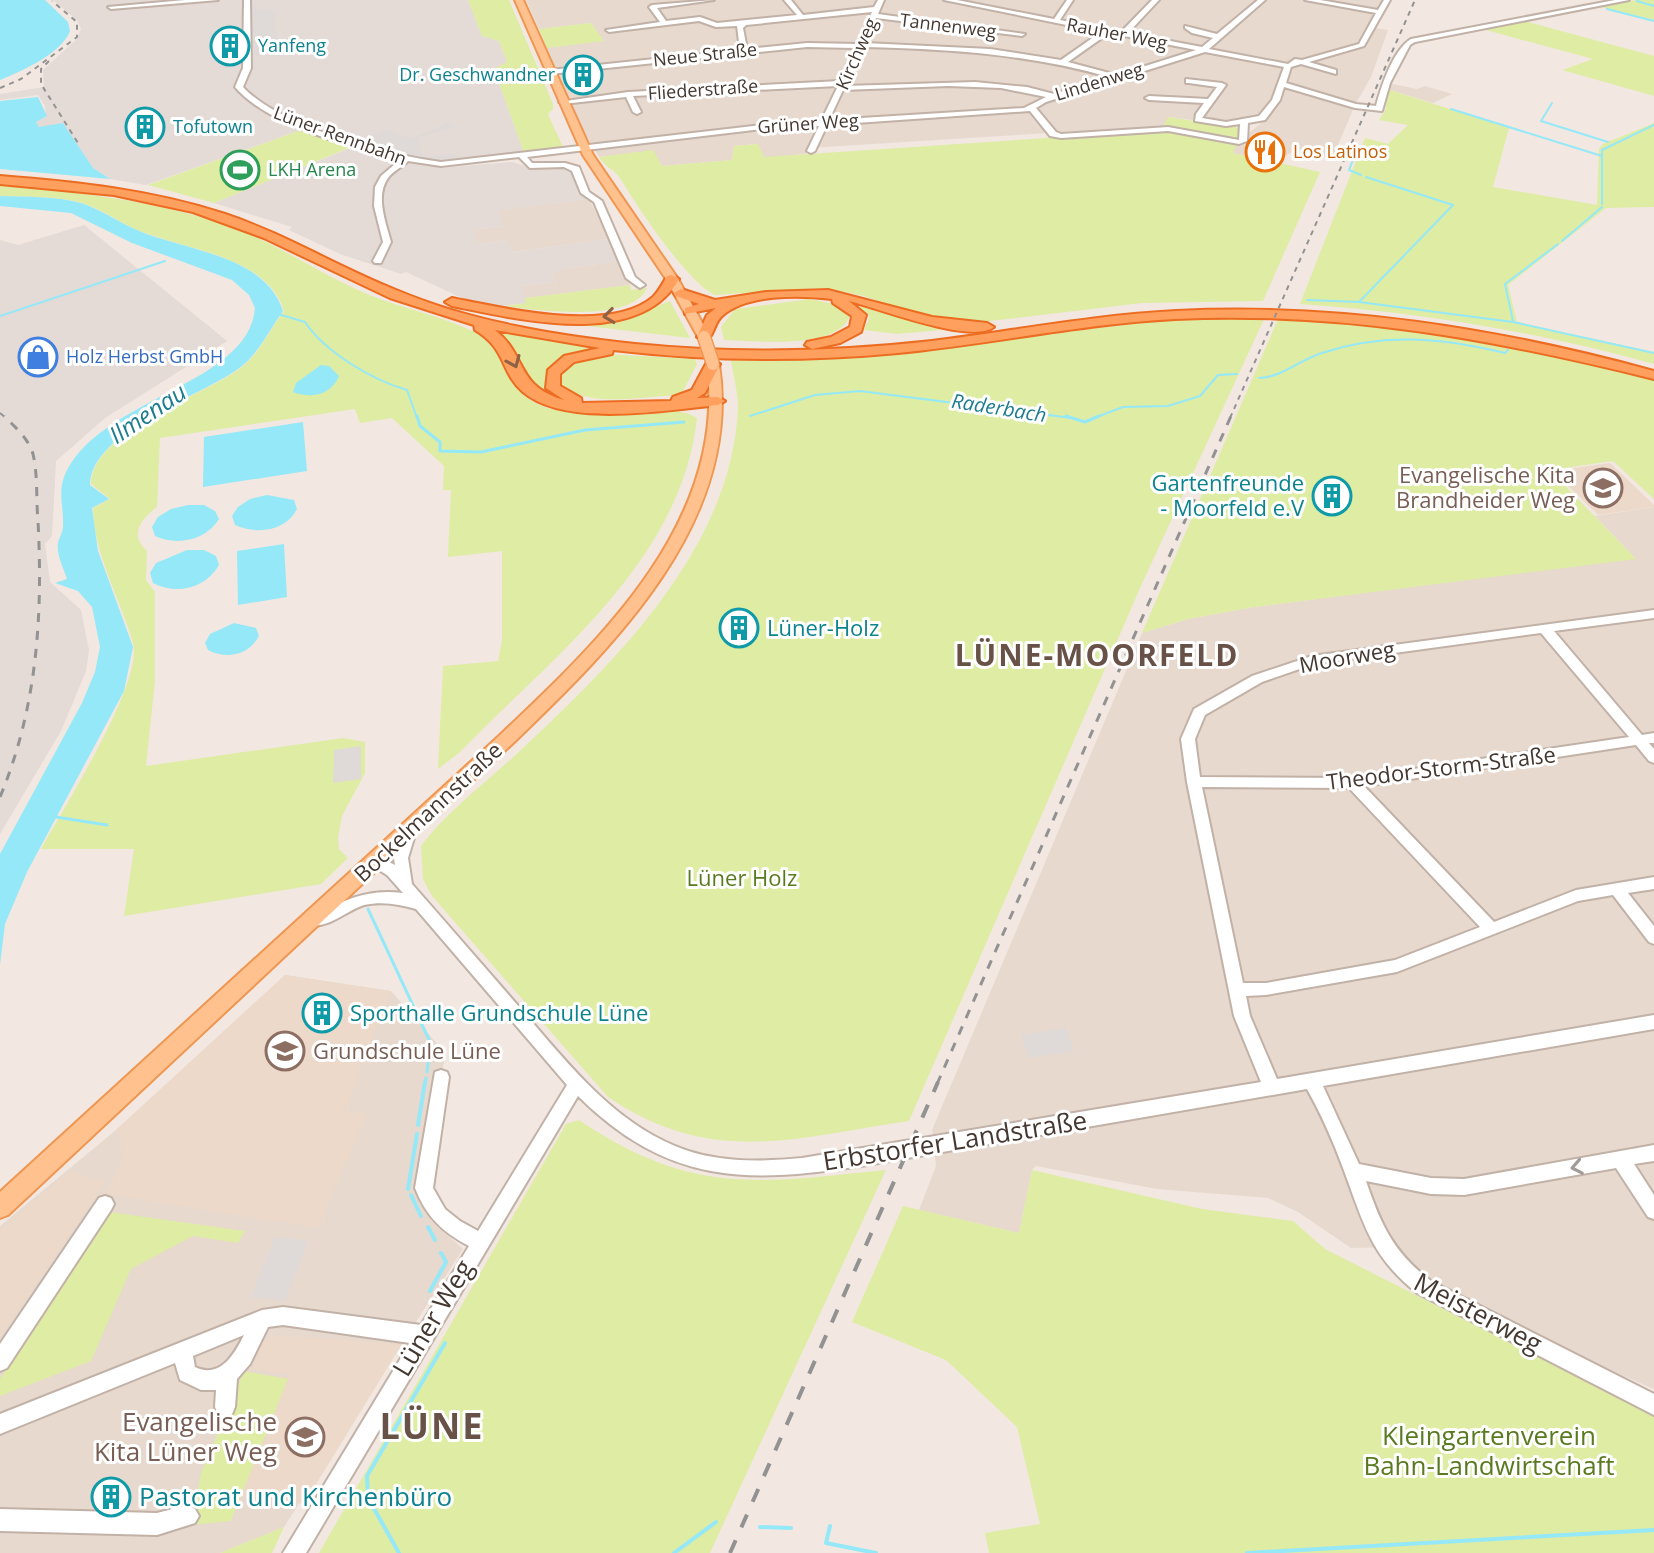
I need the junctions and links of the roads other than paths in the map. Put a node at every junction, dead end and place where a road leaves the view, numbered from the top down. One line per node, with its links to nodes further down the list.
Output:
1 (215, 0): 15 (street)
2 (247, 0): 54 (street, Lüner Rennbahn)
3 (519, 0): 35 (main road, Bockelmannstraße)
4 (711, 0): 20 (street)
5 (787, 0): 6 (street); 18 (street)
6 (796, 0)
7 (881, 0): 17 (street, Kirchweg)
8 (947, 0): 19 (street, Rauher Weg)
9 (1070, 0): 19 (street)
10 (1156, 0): 25 (street)
11 (1262, 0): 26 (street)
12 (1308, 0): 16 (street)
13 (1387, 0): 16 (street)
14 (1626, 0): 40 (street)
15 (111, 7)
16 (1380, 12): 31 (street)
17 (875, 13): 18 (street, Tannenweg); 24 (street, Tannenweg); 27 (street, Kirchweg)
18 (801, 16): 21 (street, Tannenweg)
19 (1055, 22): 23 (street, Rauher Weg)
20 (664, 23): 21 (street, Tannenweg); 22 (street, Tannenweg)
21 (744, 23): 29 (street)
22 (609, 30)
23 (1106, 32): 25 (street, Rauher Weg); 32 (street)
24 (1022, 34)
25 (1122, 35): 28 (street, Rauher Weg)
26 (1221, 37): 28 (street); 30 (street)
27 (861, 45): 29 (street, Neue Straße); 32 (street, Neue Straße); 41 (street, Kirchweg)
28 (1173, 45): 30 (street, Rauher Weg)
29 (744, 51): 35 (street, Neue Straße)
30 (1202, 51): 33 (street, Rauher Weg); 37 (street, Lindenweg)
31 (1298, 61): 33 (street); 36 (street)
32 (1062, 63): 37 (street, Neue Straße)
33 (1288, 66): 40 (street)
34 (1343, 68): 36 (street)
35 (550, 72): 46 (main road, Bockelmannstraße)
36 (1333, 72): 38 (street)
37 (1117, 77): 43 (street, Lindenweg)
38 (1318, 79)
39 (1189, 81): 45 (street)
40 (1281, 84): 50 (street)
41 (843, 85): 42 (street, Fliederstraße); 43 (street, Fliederstraße); 49 (street, Kirchweg)
42 (628, 94): 46 (street, Fliederstraße); 48 (street)
43 (1053, 96): 47 (street, Lindenweg)
44 (1149, 98): 45 (street)
45 (1209, 101): 50 (street)
46 (563, 102): 51 (main road, Bockelmannstraße)
47 (1032, 108): 49 (street, Grüner Weg); 50 (street, Lindenweg)
48 (637, 112)
49 (826, 122): 51 (street, Grüner Weg); 52 (street, Kirchweg)
50 (1244, 122)
51 (585, 149): 53 (street, Lüner Rennbahn); 55 (main road, Bockelmannstraße)
52 (811, 151)
53 (523, 157): 54 (street, Lüner Rennbahn); 55 (street); 59 (street)
54 (404, 161): 57 (street)
55 (596, 168): 58 (main road, Bockelmannstraße)
56 (0, 178): 60 (highway); 66 (highway)
57 (378, 261)
58 (672, 279): 60 (highway, one-way to 60); 61 (main road, Bockelmannstraße)
59 (640, 285)
60 (410, 293): 70 (highway)
61 (681, 293): 64 (highway); 65 (main road, Bockelmannstraße)
62 (799, 294): 63 (highway); 67 (highway); 70 (highway)
63 (740, 302): 64 (highway); 68 (highway)
64 (716, 304): 65 (highway)
65 (690, 311): 68 (main road, Bockelmannstraße)
66 (455, 315): 69 (highway); 75 (highway, one-way to 75)
67 (1027, 325): 70 (highway); 72 (highway)
68 (704, 337): 71 (main road, Bockelmannstraße, bridge)
69 (640, 348): 72 (highway); 75 (highway)
70 (801, 348)
71 (713, 364): 73 (main road, Bockelmannstraße); 74 (highway)
72 (1654, 372)
73 (718, 401): 74 (highway); 82 (main road, Bockelmannstraße)
74 (658, 404): 75 (highway)
75 (612, 406)
76 (1654, 614): 77 (street, Moorweg)
77 (1544, 628): 78 (street); 80 (street, Moorweg)
78 (1647, 740): 79 (street); 81 (street, Theodor-Storm-Straße)
79 (1654, 758)
80 (1194, 782): 81 (street, Theodor-Storm-Straße); 92 (street, Moorweg)
81 (1353, 783): 90 (street)
82 (411, 827): 83 (main road, Bockelmannstraße); 85 (street)
83 (374, 860): 85 (street, Erbstorfer Landstraße); 89 (main road, Bockelmannstraße)
84 (1654, 883): 86 (street)
85 (405, 886): 87 (street, Erbstorfer Landstraße)
86 (1617, 889): 88 (street); 90 (street)
87 (420, 904): 89 (street); 96 (street, Erbstorfer Landstraße)
88 (1646, 917): 91 (street)
89 (302, 929): 102 (main road, Bockelmannstraße)
90 (1492, 930): 92 (street)
91 (1654, 938)
92 (1237, 990): 97 (street, Moorweg)
93 (1654, 1022): 95 (street, Erbstorfer Landstraße)
94 (441, 1077): 104 (street)
95 (1312, 1081): 97 (street, Erbstorfer Landstraße); 100 (street, Meisterweg)
96 (576, 1085): 97 (street, Erbstorfer Landstraße); 104 (street, Lüner Weg)
97 (1272, 1087)
98 (1654, 1153): 99 (street)
99 (1620, 1159): 100 (street, one-way to 100); 103 (street)
100 (1354, 1171): 110 (street, Meisterweg)
101 (105, 1204): 108 (street)
102 (0, 1207)
103 (1654, 1211)
104 (480, 1242): 106 (street, Lüner Weg)
105 (262, 1319): 106 (street); 107 (street); 109 (street)
106 (423, 1335): 115 (street, Lüner Weg)
107 (182, 1350): 109 (street); 112 (street)
108 (0, 1361)
109 (227, 1377): 111 (street)
110 (1654, 1405)
111 (225, 1407)
112 (3, 1428)
113 (188, 1516): 114 (street)
114 (0, 1520)
115 (294, 1553)

